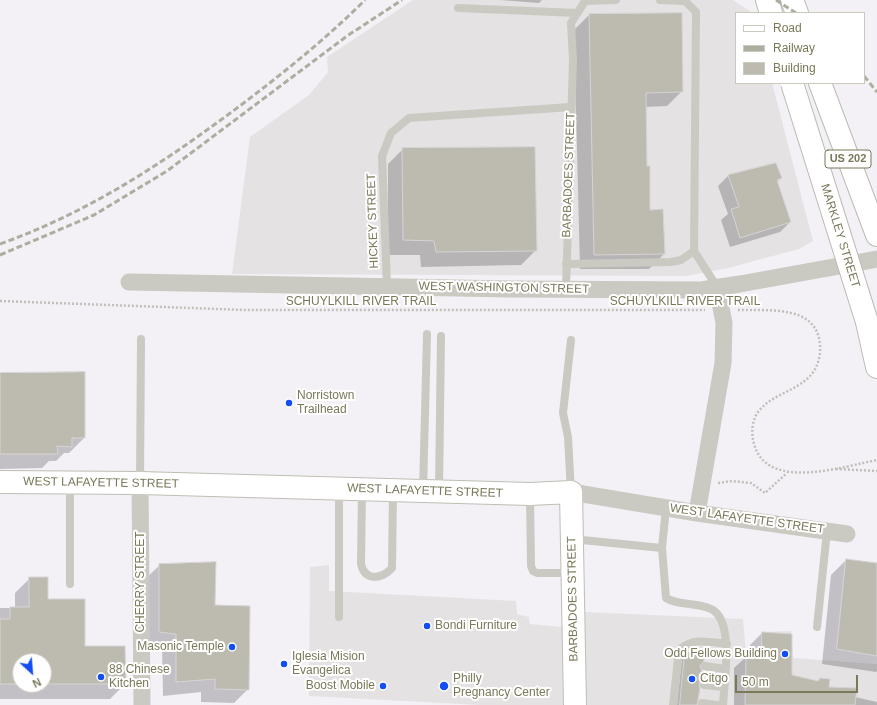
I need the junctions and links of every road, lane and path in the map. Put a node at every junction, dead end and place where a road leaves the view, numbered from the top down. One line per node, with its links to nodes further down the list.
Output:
1 (616, 0): 8 (lane)
2 (660, 0): 13 (lane)
3 (767, 0): 6 (main road)
4 (792, 0): 7 (main road)
5 (458, 8): 8 (lane)
6 (771, 12)
7 (797, 12)
8 (577, 13): 11 (lane, BARBADOES STREET)
9 (792, 84): 26 (main road, MARKLEY STREET, bridge)
10 (820, 84): 12 (main road, US 202)
11 (571, 107): 15 (lane, BARBADOES STREET); 17 (lane, HICKEY STREET)
12 (877, 235)
13 (694, 251): 15 (lane); 18 (lane)
14 (877, 259): 18 (street, WEST WASHINGTON STREET)
15 (566, 264): 19 (lane, BARBADOES STREET)
16 (129, 282): 17 (street, WEST WASHINGTON STREET)
17 (387, 286): 19 (street, WEST WASHINGTON STREET)
18 (717, 287): 19 (street, WEST WASHINGTON STREET); 21 (street)
19 (566, 289)
20 (0, 301): 21 (path, SCHUYLKILL RIVER TRAIL)
21 (723, 310): 30 (path, SCHUYLKILL RIVER TRAIL); 34 (street)
22 (427, 334): 38 (lane)
23 (441, 336): 38 (lane)
24 (141, 339): 33 (lane)
25 (571, 340): 39 (lane)
26 (877, 367)
27 (876, 460): 28 (path, SCHUYLKILL RIVER TRAIL)
28 (831, 469): 29 (path); 30 (path, SCHUYLKILL RIVER TRAIL)
29 (877, 471)
30 (788, 472): 34 (path)
31 (0, 482): 32 (main road, WEST LAFAYETTE STREET)
32 (70, 482): 33 (main road, WEST LAFAYETTE STREET); 48 (lane)
33 (140, 483): 35 (main road, WEST LAFAYETTE STREET); 61 (street, CHERRY STREET)
34 (702, 486): 42 (street)
35 (339, 489): 36 (main road, WEST LAFAYETTE STREET); 49 (lane)
36 (362, 490): 37 (main road, WEST LAFAYETTE STREET); 37 (lane)
37 (393, 490): 38 (main road, WEST LAFAYETTE STREET)
38 (431, 491): 40 (main road, WEST LAFAYETTE STREET)
39 (571, 492): 40 (main road, WEST LAFAYETTE STREET); 41 (street, WEST LAFAYETTE STREET); 45 (main road, BARBADOES STREET)
40 (530, 494): 47 (lane)
41 (666, 508): 42 (street, WEST LAFAYETTE STREET); 46 (lane)
42 (697, 513): 43 (street, WEST LAFAYETTE STREET)
43 (827, 531): 44 (street, WEST LAFAYETTE STREET); 50 (lane)
44 (847, 534)
45 (572, 539): 46 (lane); 47 (main road, BARBADOES STREET)
46 (662, 548): 51 (lane)
47 (572, 574): 62 (main road, BARBADOES STREET)
48 (70, 584)
49 (339, 617)
50 (817, 627)
51 (727, 644): 53 (lane); 54 (lane)
52 (705, 666): 53 (lane)
53 (725, 669): 57 (lane)
54 (676, 681): 55 (lane); 59 (lane)
55 (684, 682)
56 (704, 685): 57 (lane)
57 (724, 687): 64 (lane)
58 (682, 700): 59 (lane)
59 (673, 702)
60 (702, 703): 63 (lane)
61 (142, 705)
62 (575, 705)
63 (717, 705)
64 (723, 705)

